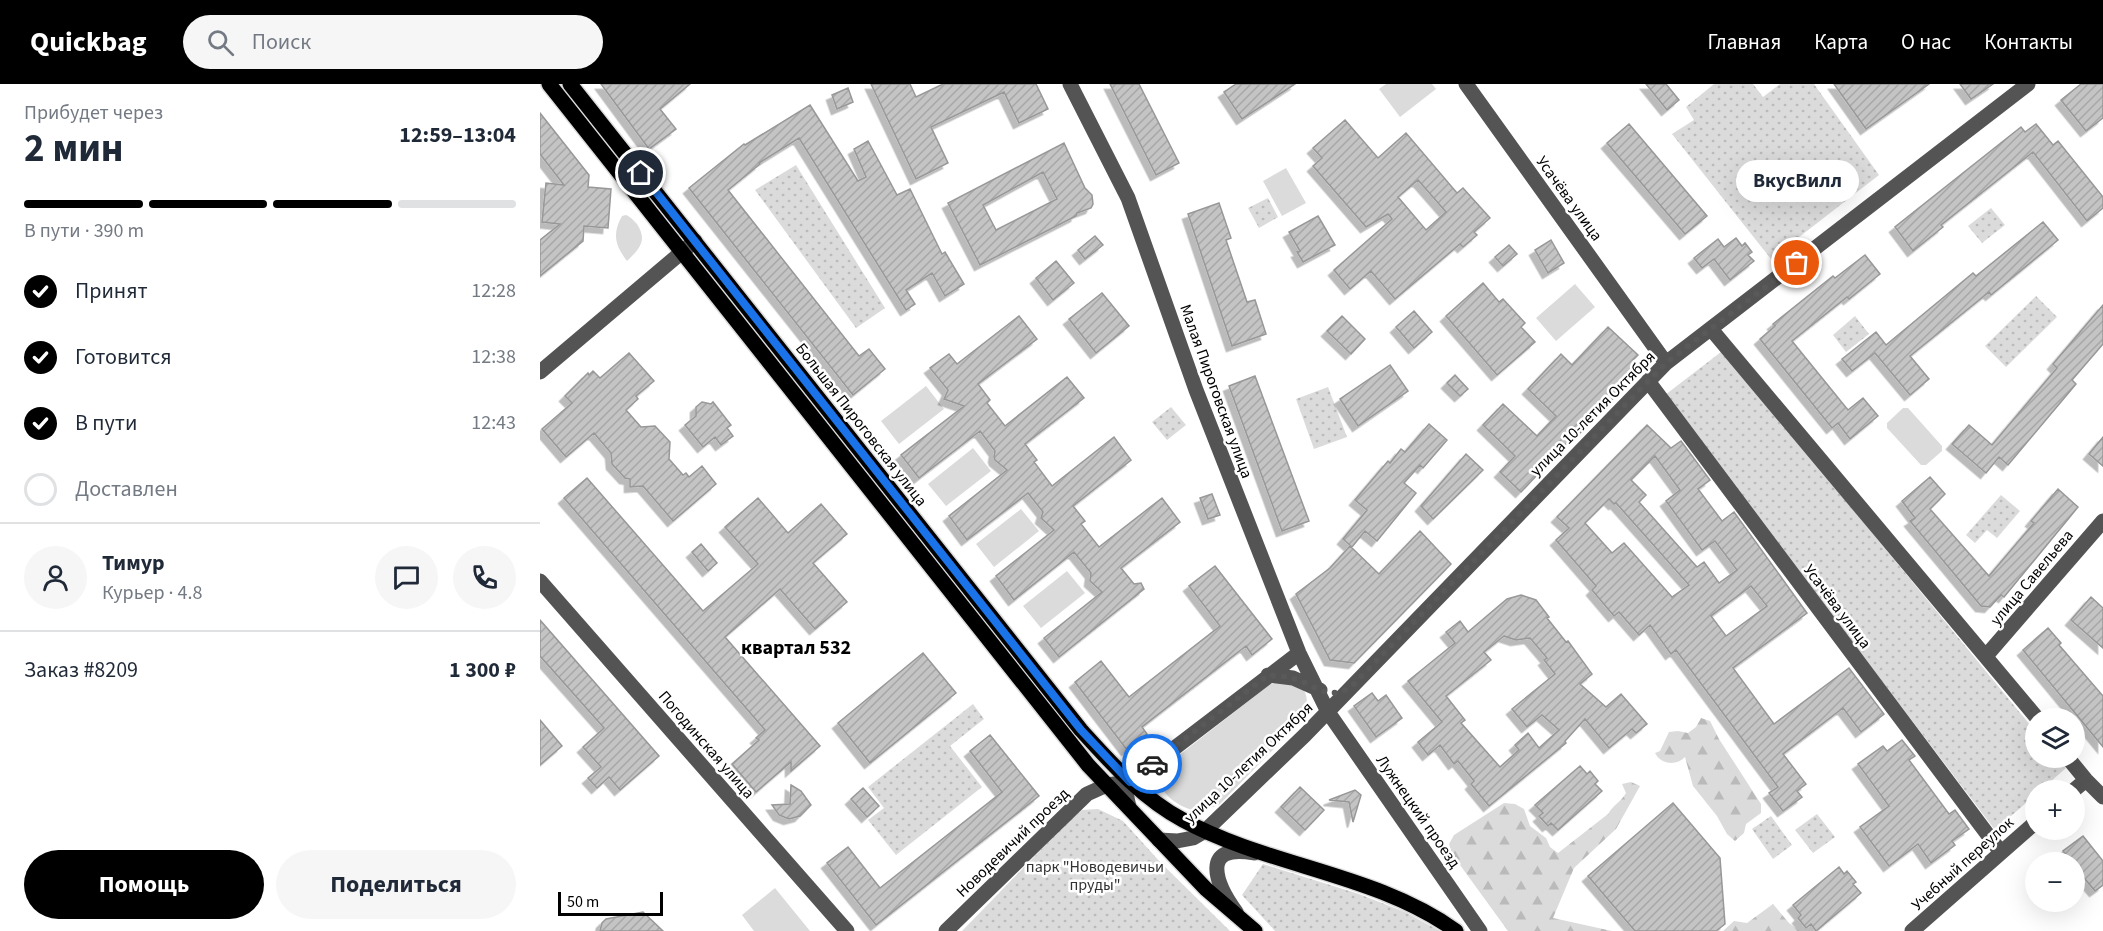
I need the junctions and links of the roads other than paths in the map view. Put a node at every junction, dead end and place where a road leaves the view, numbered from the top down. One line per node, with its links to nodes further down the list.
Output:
1 (549, 84): 7 (main road, Большая Пироговская улица)
2 (570, 84): 6 (main road, Большая Пироговская улица)
3 (1070, 84): 14 (street, Малая Пироговская улица)
4 (1466, 84): 9 (street, Усачёва улица)
5 (2028, 84): 8 (street, улица 10-летия Октября)
6 (695, 241): 7 (street); 23 (main road, Большая Пироговская улица)
7 (682, 253): 10 (street); 24 (main road, Большая Пироговская улица)
8 (1711, 329): 9 (street, улица 10-летия Октября); 15 (street)
9 (1666, 363): 11 (street, улица 10-летия Октября)
10 (540, 372)
11 (1648, 381): 17 (street, улица 10-летия Октября); 30 (street, Усачёва улица)
12 (2103, 520): 15 (street, улица Савельева)
13 (540, 581): 33 (street, Погодинская улица)
14 (1299, 652): 16 (street); 18 (street, Малая Пироговская улица)
15 (1986, 656): 19 (street)
16 (1268, 675): 18 (street, улица 10-летия Октября); 23 (street)
17 (1350, 688): 18 (street, улица 10-летия Октября); 20 (street, улица 10-летия Октября)
18 (1317, 689): 20 (street, Малая Пироговская улица)
19 (2029, 708)
20 (1328, 712): 27 (street, улица 10-летия Октября); 37 (street, Лужнецкий проезд)
21 (2076, 768): 22 (street)
22 (2086, 780): 25 (street)
23 (1130, 782): 24 (street); 26 (street); 27 (main road, Большая Пироговская улица)
24 (1107, 785): 26 (main road); 34 (street, Новодевичий проезд)
25 (2103, 796)
26 (1129, 807): 29 (main road)
27 (1205, 831): 29 (street, улица 10-летия Октября); 31 (main road, Большая Пироговская улица)
28 (2025, 831): 30 (street, Учебный переулок)
29 (1159, 840): 32 (main road)
30 (2000, 851): 38 (street, Учебный переулок)
31 (1265, 854): 32 (street); 36 (main road, Большая Пироговская улица)
32 (1240, 917): 35 (main road)
33 (847, 931)
34 (946, 931)
35 (1255, 931)
36 (1456, 931)
37 (1480, 931)
38 (1912, 931)

